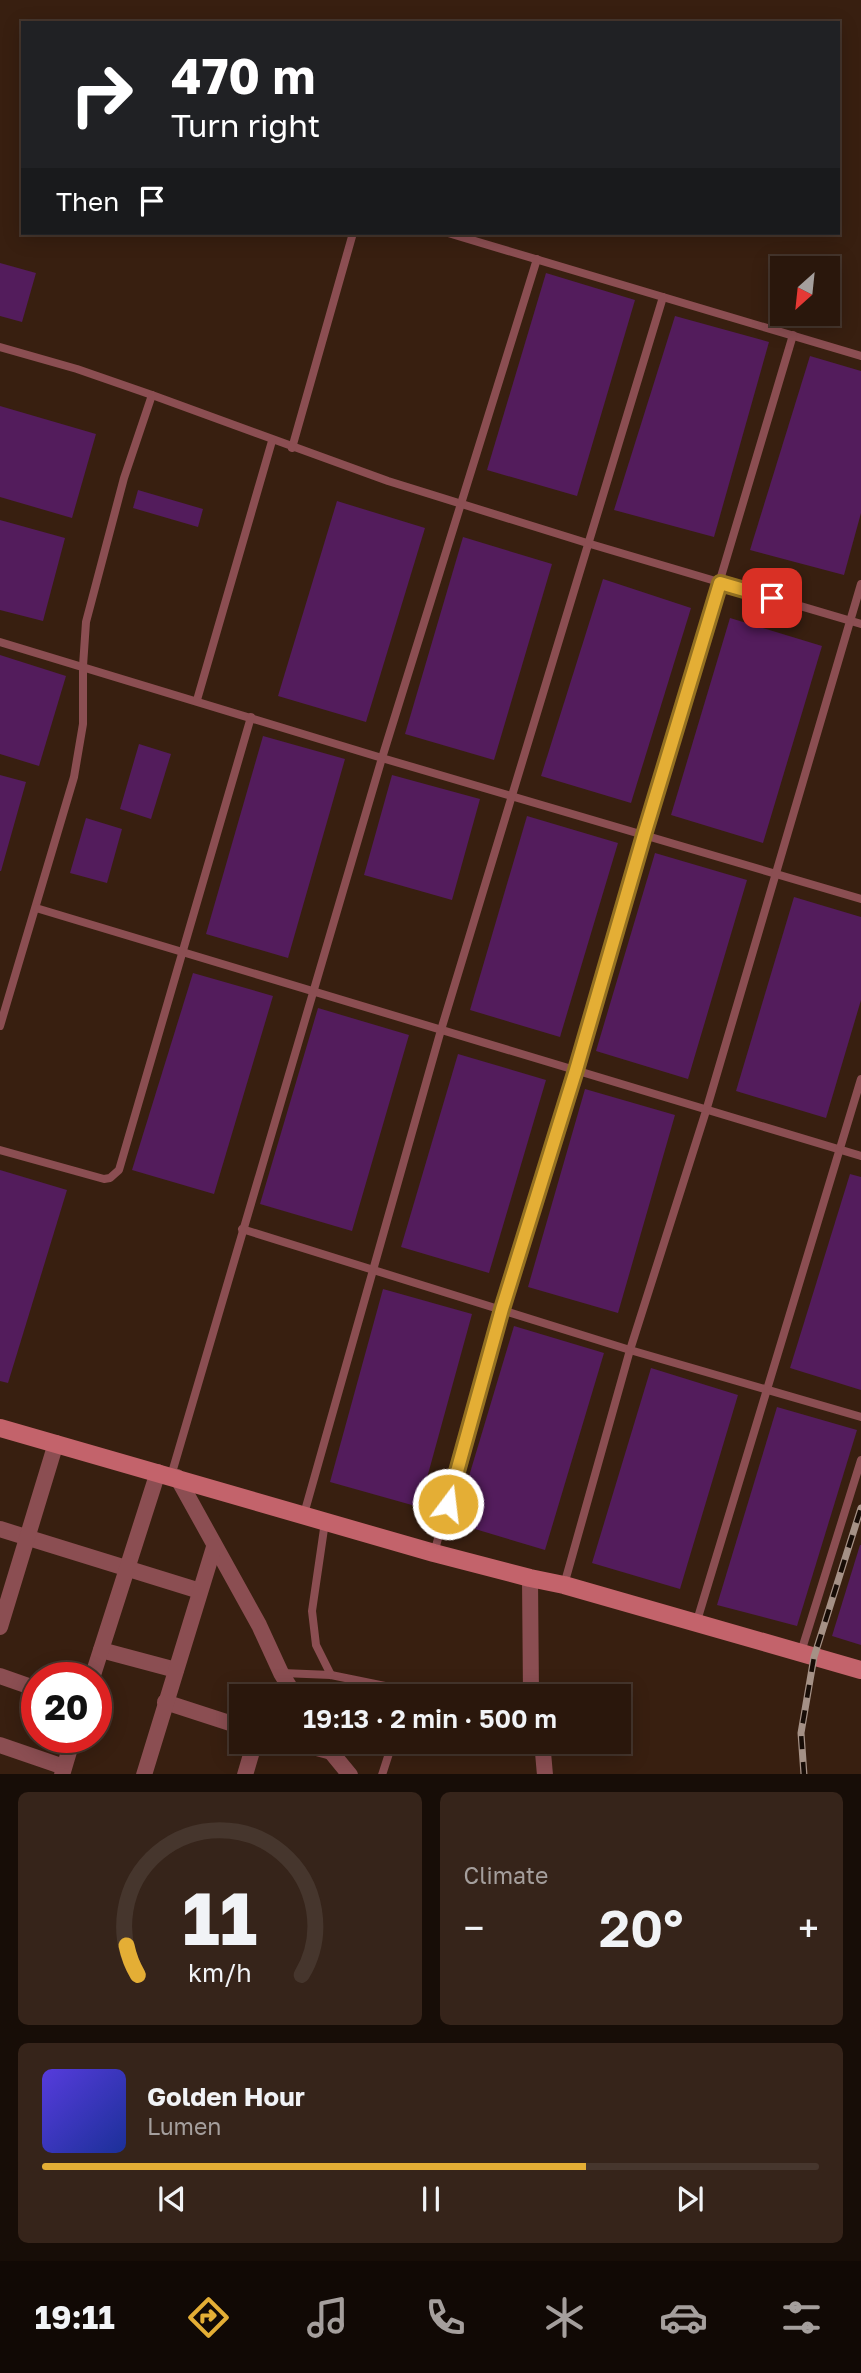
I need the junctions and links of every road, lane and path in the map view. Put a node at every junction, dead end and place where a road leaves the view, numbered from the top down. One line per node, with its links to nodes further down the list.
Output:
1 (352, 235): 10 (lane)
2 (455, 235): 3 (lane)
3 (537, 259): 4 (lane); 11 (lane)
4 (663, 297): 5 (lane); 12 (lane)
5 (793, 335): 7 (lane); 13 (lane)
6 (0, 346): 8 (lane)
7 (861, 356)
8 (152, 395): 9 (lane); 18 (lane)
9 (272, 441): 10 (lane); 19 (lane)
10 (292, 448): 11 (lane)
11 (460, 505): 12 (lane); 21 (lane)
12 (587, 543): 13 (lane); 22 (lane)
13 (720, 583): 15 (lane); 23 (lane)
14 (861, 584): 15 (lane)
15 (850, 621): 16 (lane); 24 (lane)
16 (861, 624)
17 (0, 642): 18 (lane)
18 (83, 666): 19 (lane); 26 (lane)
19 (197, 700): 20 (lane)
20 (251, 717): 21 (lane); 27 (lane)
21 (382, 758): 22 (lane); 28 (lane)
22 (513, 797): 23 (lane); 30 (lane)
23 (644, 835): 24 (lane); 31 (lane)
24 (777, 874): 25 (lane); 33 (lane)
25 (861, 899)
26 (36, 908): 27 (lane); 29 (lane)
27 (183, 952): 28 (lane); 34 (lane)
28 (314, 992): 30 (lane); 37 (lane)
29 (0, 1026)
30 (441, 1030): 31 (lane); 38 (lane)
31 (576, 1070): 33 (lane); 39 (lane)
32 (861, 1079): 35 (lane)
33 (706, 1111): 35 (lane); 40 (lane)
34 (0, 1150)
35 (841, 1150): 36 (lane); 41 (lane)
36 (861, 1156)
37 (242, 1229): 38 (lane); 46 (lane)
38 (372, 1268): 39 (lane); 47 (lane)
39 (502, 1309): 40 (lane); 52 (lane)
40 (630, 1350): 41 (lane); 55 (lane)
41 (768, 1391): 42 (lane); 57 (lane)
42 (861, 1417)
43 (0, 1428): 44 (street)
44 (56, 1443): 46 (street); 50 (street)
45 (861, 1460): 60 (lane)
46 (169, 1475): 47 (street); 51 (street); 53 (street)
47 (304, 1514): 48 (street)
48 (325, 1520): 52 (street); 65 (lane)
49 (0, 1529): 50 (street)
50 (28, 1538): 53 (street); 58 (street)
51 (214, 1547): 56 (street); 64 (street)
52 (434, 1553): 54 (street)
53 (127, 1567): 56 (street); 59 (street)
54 (530, 1578): 55 (street); 70 (street)
55 (564, 1585): 57 (street)
56 (200, 1591): 62 (street)
57 (696, 1624): 60 (street)
58 (0, 1627)
59 (101, 1650): 61 (street); 62 (street)
60 (801, 1652): 63 (street)
61 (97, 1662)
62 (176, 1670): 71 (street)
63 (861, 1670)
64 (281, 1673): 65 (lane); 68 (street)
65 (331, 1675): 69 (lane)
66 (0, 1676): 67 (street)
67 (21, 1683)
68 (288, 1684)
69 (370, 1684)
70 (531, 1684)
71 (165, 1702): 72 (street); 80 (street)
72 (229, 1723)
73 (0, 1745): 79 (street)
74 (68, 1753): 79 (street)
75 (251, 1754): 81 (street)
76 (332, 1754): 82 (street)
77 (389, 1754): 83 (lane)
78 (545, 1754): 84 (street)
79 (63, 1771)
80 (144, 1774)
81 (245, 1774)
82 (350, 1774)
83 (382, 1774)
84 (545, 1774)

